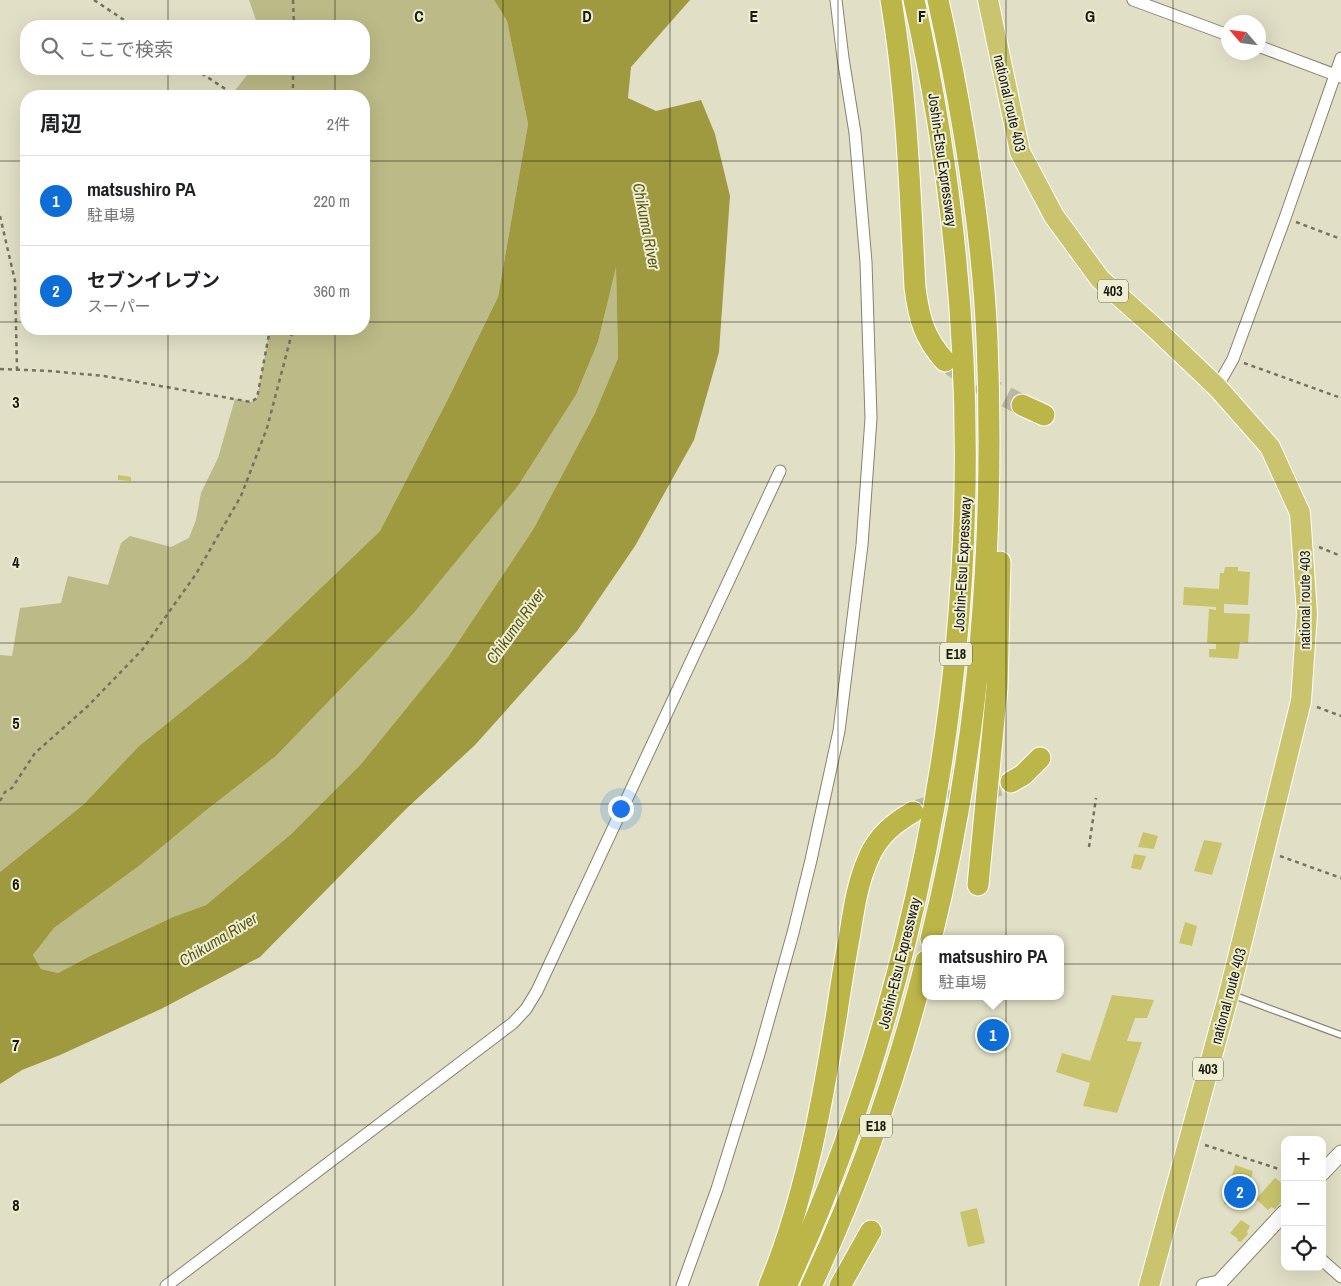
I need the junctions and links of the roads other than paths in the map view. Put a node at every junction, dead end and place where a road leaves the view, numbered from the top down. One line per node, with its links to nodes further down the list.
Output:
1 (836, 0): 32 (street)
2 (891, 0): 12 (highway)
3 (914, 0): 34 (highway, Joshin-Etsu Expressway / E18)
4 (938, 0): 11 (highway, Joshin-Etsu Expressway / E18)
5 (988, 0): 13 (highway, national route 403 / 403)
6 (1133, 0): 7 (street)
7 (1221, 32)
8 (1266, 49): 10 (street)
9 (1341, 58): 10 (street)
10 (1338, 76): 13 (street)
11 (987, 337): 20 (highway); 21 (highway, Joshin-Etsu Expressway / E18)
12 (945, 361)
13 (1217, 387): 23 (highway, national route 403 / 403)
14 (1022, 405): 15 (highway)
15 (1044, 415)
16 (780, 471): 31 (street)
17 (1040, 758): 18 (highway)
18 (1011, 782)
19 (913, 812): 33 (highway)
20 (978, 886)
21 (932, 935)
22 (922, 975): 35 (highway, Joshin-Etsu Expressway / E18)
23 (1229, 994): 24 (lane); 37 (highway, national route 403 / 403)
24 (1341, 1036)
25 (1341, 1153): 26 (street)
26 (1326, 1169)
27 (1281, 1220): 38 (street)
28 (871, 1231): 36 (highway)
29 (1326, 1264): 30 (street)
30 (1341, 1277)
31 (166, 1286)
32 (682, 1286)
33 (769, 1286)
34 (786, 1286)
35 (810, 1286)
36 (840, 1286)
37 (1148, 1286)
38 (1204, 1286)

